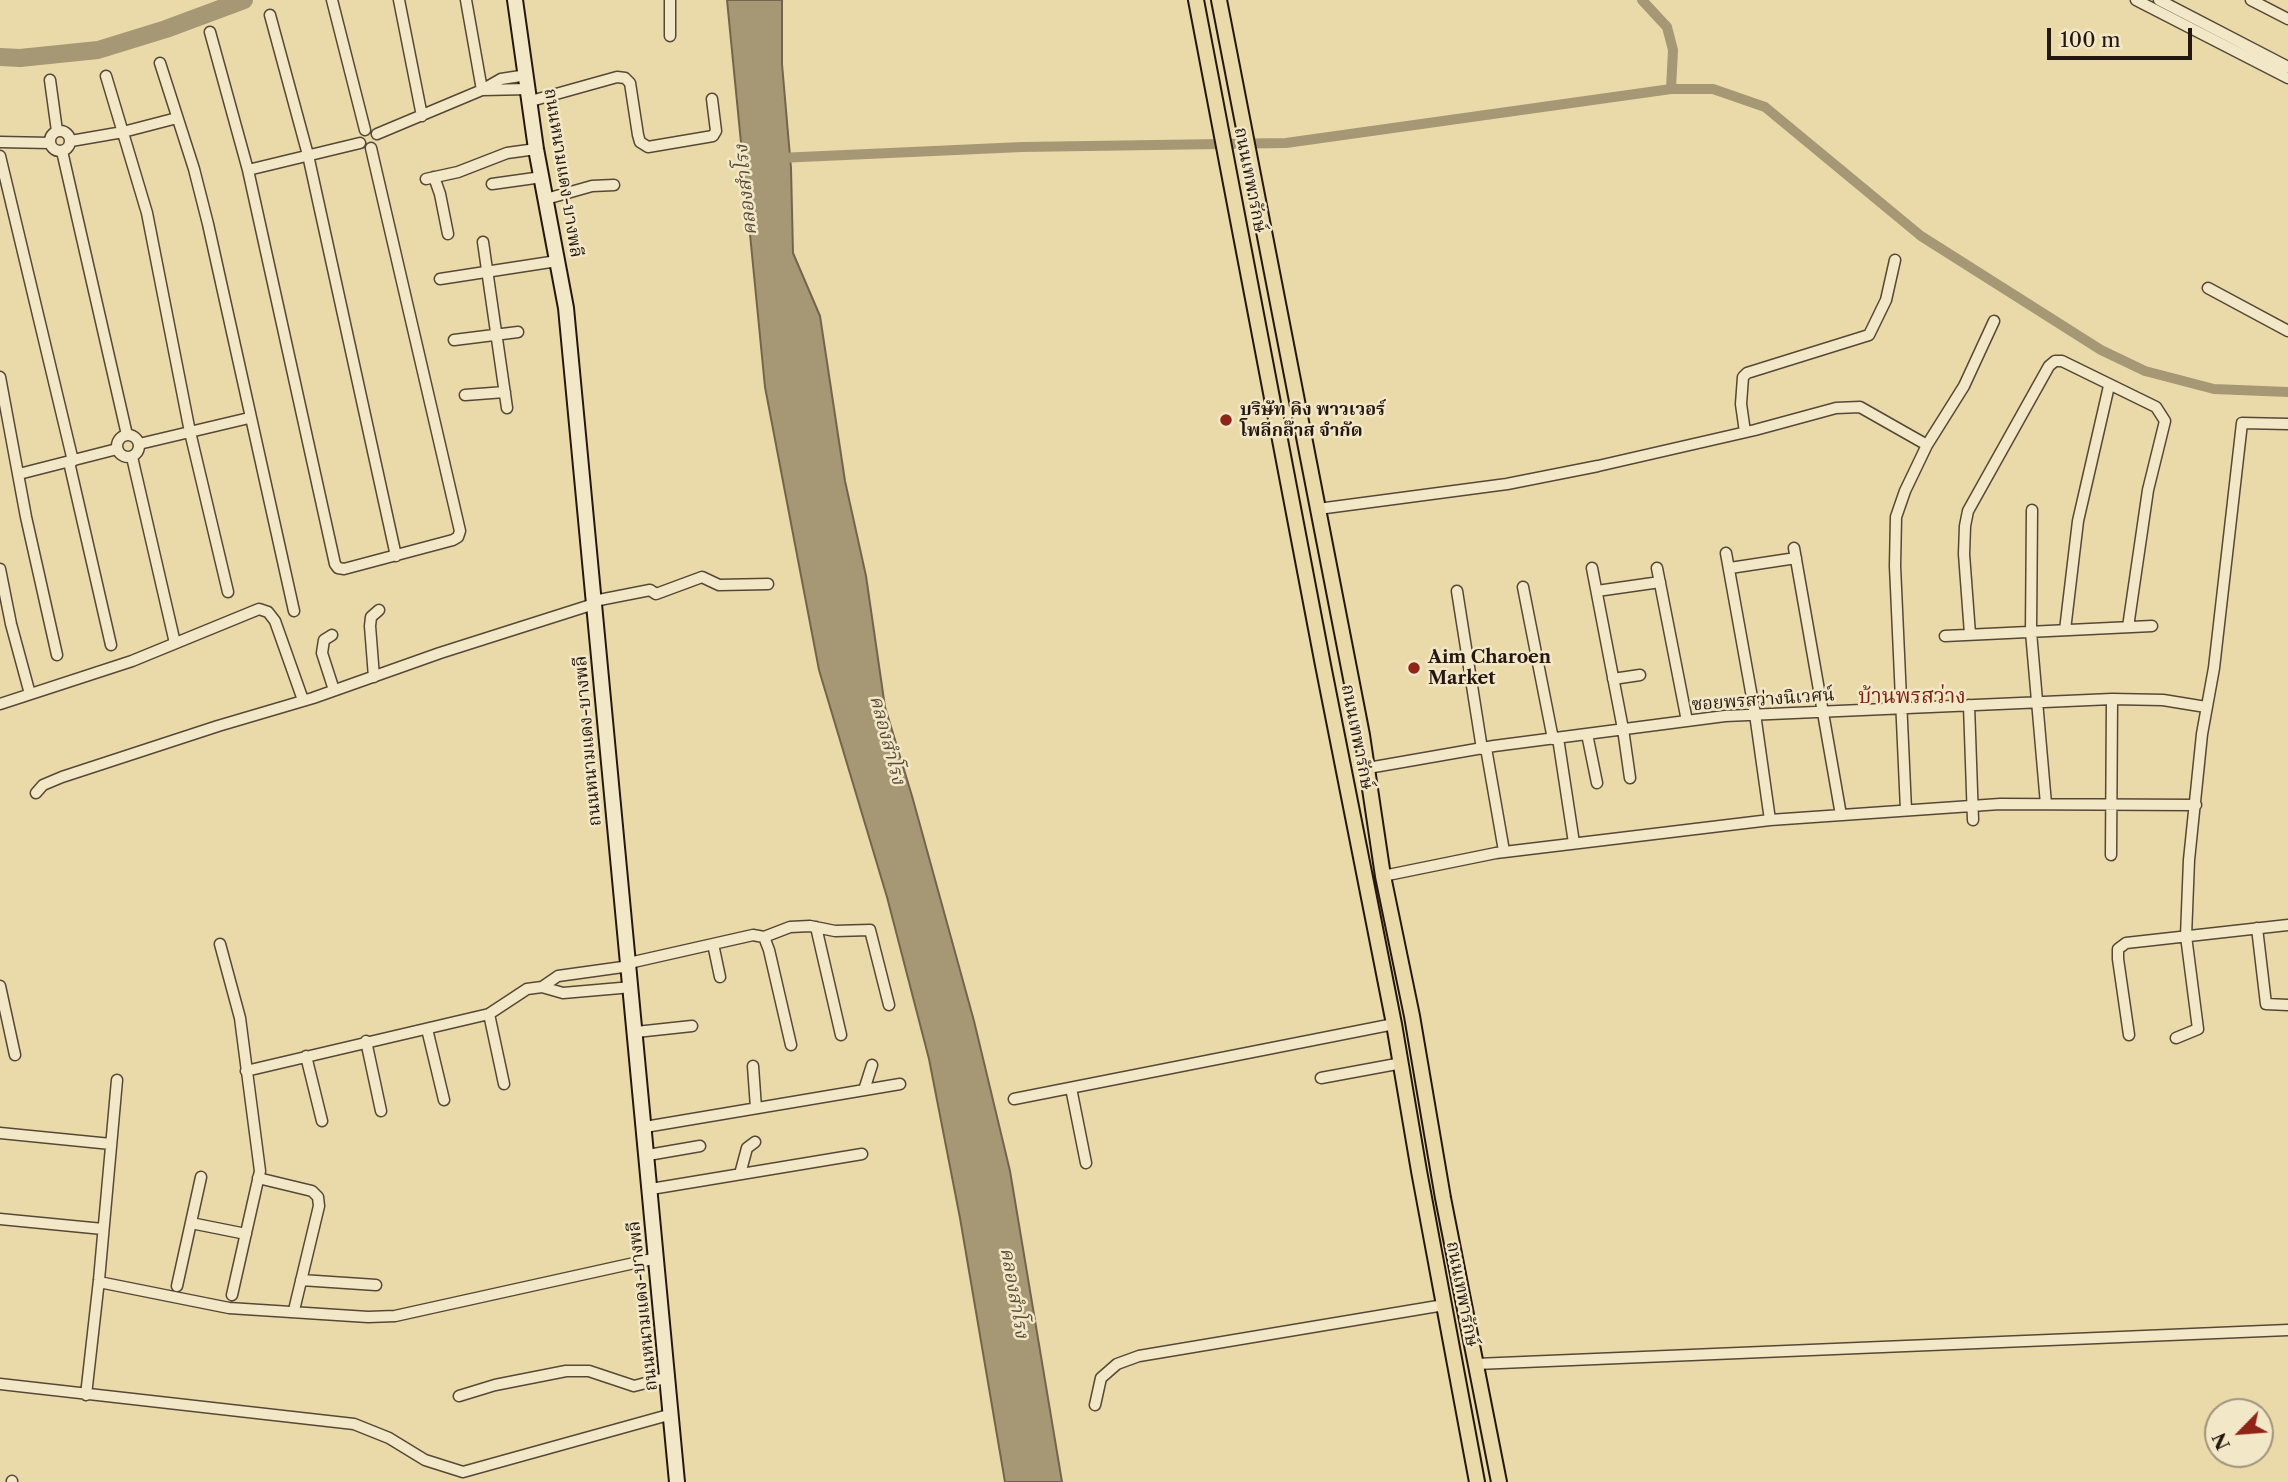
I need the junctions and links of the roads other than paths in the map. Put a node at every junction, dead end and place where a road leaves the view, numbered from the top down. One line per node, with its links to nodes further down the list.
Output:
1 (332, 0): 24 (street)
2 (399, 0): 22 (street)
3 (466, 0): 20 (street)
4 (515, 0): 19 (main road, ถนนหนามแดง-บางพลี)
5 (670, 0): 14 (street)
6 (1196, 0): 149 (main road, ถนนเทพารักษ์)
7 (1219, 0): 70 (main road, ถนนเทพารักษ์)
8 (2136, 0): 16 (street)
9 (2159, 0): 16 (street)
10 (2251, 0): 12 (street)
11 (270, 15): 35 (street)
12 (2288, 19)
13 (210, 32): 37 (street)
14 (670, 36)
15 (160, 64): 23 (street)
16 (2287, 73)
17 (106, 76): 26 (street)
18 (50, 80): 25 (street)
19 (529, 88): 20 (street); 21 (street); 33 (main road, ถนนหนามแดง-บางพลี)
20 (482, 90): 22 (street)
21 (712, 99)
22 (422, 116): 27 (street)
23 (177, 118): 26 (street); 59 (street)
24 (365, 130): 27 (street); 31 (street)
25 (57, 131): 28 (street); 30 (street)
26 (123, 132): 28 (street); 61 (street)
27 (377, 134): 32 (street)
28 (71, 141): 34 (street)
29 (0, 142): 30 (street)
30 (50, 143): 34 (street)
31 (360, 143): 32 (street); 35 (street)
32 (371, 148): 73 (street)
33 (537, 149): 38 (main road, ถนนหนามแดง-บางพลี); 42 (street)
34 (62, 151): 63 (street)
35 (308, 155): 37 (street); 73 (street)
36 (0, 156): 68 (street)
37 (248, 170): 73 (street)
38 (542, 177): 39 (street); 41 (main road, ถนนหนามแดง-บางพลี)
39 (492, 184)
40 (614, 185): 41 (street)
41 (546, 199): 45 (main road, ถนนหนามแดง-บางพลี)
42 (448, 234)
43 (483, 242): 46 (street)
44 (1895, 260): 62 (street)
45 (557, 261): 46 (street); 84 (main road, ถนนหนามแดง-บางพลี)
46 (487, 272): 47 (street); 52 (street)
47 (440, 279)
48 (2208, 288): 50 (street)
49 (1994, 321): 65 (street)
50 (2288, 331)
51 (518, 332): 52 (street)
52 (496, 334): 53 (street); 56 (street)
53 (454, 340)
54 (0, 377): 69 (street)
55 (2109, 386): 90 (street); 91 (street); 93 (street)
56 (505, 392): 57 (street); 58 (street)
57 (465, 395)
58 (507, 408)
59 (249, 418): 61 (street); 86 (street)
60 (2288, 424): 109 (street)
61 (190, 432): 64 (street); 83 (street)
62 (1745, 432): 65 (street); 70 (street)
63 (127, 435): 64 (street); 66 (street)
64 (139, 444): 67 (street)
65 (1927, 445): 110 (street)
66 (117, 449): 67 (street); 68 (street)
67 (132, 457): 96 (street)
68 (71, 462): 69 (street); 97 (street)
69 (19, 474): 98 (street)
70 (1318, 509): 118 (main road, ถนนเทพารักษ์)
71 (2032, 510): 92 (street)
72 (1726, 553): 76 (street)
73 (396, 556)
74 (1592, 568): 82 (street)
75 (1657, 568): 78 (street)
76 (1730, 568): 111 (street); 112 (street)
77 (1, 574): 87 (street)
78 (1660, 582): 82 (street); 113 (street)
79 (768, 584): 84 (street)
80 (1523, 587): 116 (street)
81 (1457, 591): 117 (street)
82 (1597, 591): 101 (street)
83 (228, 592)
84 (594, 603): 100 (street); 141 (main road, ถนนหนามแดง-บางพลี)
85 (379, 610): 100 (street)
86 (293, 611)
87 (11, 624): 88 (street); 103 (street)
88 (0, 626)
89 (2152, 626): 90 (street)
90 (2129, 627): 91 (street)
91 (2065, 630): 92 (street)
92 (2031, 632): 93 (street); 106 (street)
93 (1970, 634): 95 (street)
94 (332, 635): 102 (street)
95 (1945, 636)
96 (175, 643): 103 (street); 105 (street)
97 (111, 645)
98 (57, 654)
99 (1640, 675): 101 (street)
100 (374, 677): 102 (street)
101 (1613, 679): 114 (street)
102 (334, 690): 105 (street)
103 (30, 694): 107 (street)
104 (2112, 699): 106 (street, ซอยพรสว่างนิเวศน์); 109 (street, ซอยพรสว่างนิเวศน์); 123 (street)
105 (303, 700): 121 (street)
106 (2038, 702): 108 (street, ซอยพรสว่างนิเวศน์); 122 (street)
107 (0, 704)
108 (1969, 705): 110 (street, ซอยพรสว่างนิเวศน์); 125 (street)
109 (2206, 706): 124 (street)
110 (1903, 708): 111 (street, ซอยพรสว่างนิเวศน์); 126 (street)
111 (1822, 711): 112 (street, ซอยพรสว่างนิเวศน์); 127 (street)
112 (1755, 714): 113 (street, ซอยพรสว่างนิเวศน์); 128 (street)
113 (1687, 721): 114 (street, ซอยพรสว่างนิเวศน์)
114 (1623, 729): 115 (street, ซอยพรสว่างนิเวศน์); 119 (street)
115 (1587, 734): 116 (street, ซอยพรสว่างนิเวศน์); 120 (street)
116 (1555, 738): 117 (street, ซอยพรสว่างนิเวศน์); 130 (street)
117 (1484, 748): 118 (street, ซอยพรสว่างนิเวศน์); 131 (street)
118 (1368, 768): 133 (main road, ถนนเทพารักษ์)
119 (1630, 778)
120 (1597, 783)
121 (36, 793)
122 (2046, 804): 123 (street); 125 (street)
123 (2112, 804): 124 (street); 132 (street)
124 (2196, 805): 137 (street)
125 (1973, 806): 126 (street); 129 (street)
126 (1906, 810): 127 (street)
127 (1841, 815): 128 (street)
128 (1770, 820): 130 (street)
129 (1973, 820)
130 (1574, 843): 131 (street)
131 (1504, 851): 133 (street)
132 (2111, 855)
133 (1383, 876): 200 (main road, ถนนเทพารักษ์)
134 (2288, 925): 136 (street)
135 (816, 927): 138 (street); 147 (street); 153 (street)
136 (2258, 928): 137 (street); 146 (street)
137 (2186, 936): 154 (street); 155 (street)
138 (764, 937): 140 (street); 157 (street)
139 (219, 944): 163 (street)
140 (713, 944): 141 (street); 142 (street)
141 (629, 965): 144 (street); 145 (main road, ถนนหนามแดง-บางพลี)
142 (720, 977)
143 (0, 986): 158 (street)
144 (542, 986): 145 (street); 148 (street)
145 (632, 987): 152 (main road, ถนนหนามแดง-บางพลี)
146 (2288, 1004)
147 (889, 1006)
148 (489, 1014): 151 (street); 166 (street)
149 (1394, 1024): 160 (main road, ถนนเทพารักษ์); 168 (street)
150 (692, 1026): 152 (street)
151 (427, 1029): 156 (street); 171 (street)
152 (636, 1032): 175 (main road, ถนนหนามแดง-บางพลี)
153 (841, 1035)
154 (2129, 1035)
155 (2176, 1038)
156 (366, 1041): 159 (street); 173 (street)
157 (791, 1045)
158 (15, 1055)
159 (306, 1056): 163 (street); 174 (street)
160 (1402, 1063): 164 (street); 197 (main road, ถนนเทพารักษ์)
161 (872, 1065): 169 (street)
162 (753, 1066): 172 (street)
163 (246, 1071): 185 (street)
164 (1321, 1079)
165 (117, 1080): 178 (street)
166 (504, 1084)
167 (900, 1084): 169 (street)
168 (1071, 1088): 170 (street); 182 (street)
169 (864, 1090): 172 (street)
170 (1014, 1099)
171 (444, 1100)
172 (756, 1108): 175 (street)
173 (381, 1111)
174 (322, 1121)
175 (645, 1127): 181 (main road, ถนนหนามแดง-บางพลี)
176 (0, 1133): 178 (street)
177 (755, 1142): 183 (street)
178 (111, 1144): 189 (street)
179 (700, 1146): 181 (street)
180 (862, 1154): 183 (street)
181 (648, 1155): 186 (main road, ถนนหนามแดง-บางพลี)
182 (1086, 1163)
183 (740, 1174): 186 (street)
184 (201, 1177): 188 (street)
185 (258, 1178): 190 (street); 192 (street)
186 (651, 1189): 191 (main road, ถนนหนามแดง-บางพลี)
187 (0, 1219): 189 (street)
188 (191, 1223): 190 (street); 195 (street)
189 (103, 1229): 193 (street)
190 (246, 1234): 196 (street)
191 (657, 1258): 193 (street); 201 (main road, ถนนหนามแดง-บางพลี)
192 (301, 1280): 194 (street); 198 (street)
193 (99, 1282): 203 (street)
194 (376, 1285)
195 (177, 1286)
196 (232, 1295)
197 (1444, 1305): 205 (street); 208 (main road, ถนนเทพารักษ์)
198 (295, 1306)
199 (2288, 1330): 200 (street)
200 (1476, 1364): 209 (main road, ถนนเทพารักษ์)
201 (669, 1377): 204 (street); 206 (main road, ถนนหนามแดง-บางพลี)
202 (0, 1384): 203 (street)
203 (86, 1395): 206 (street)
204 (459, 1396)
205 (1095, 1405)
206 (672, 1414): 207 (main road, ถนนหนามแดง-บางพลี)
207 (677, 1482)
208 (1477, 1482)
209 (1499, 1482)

